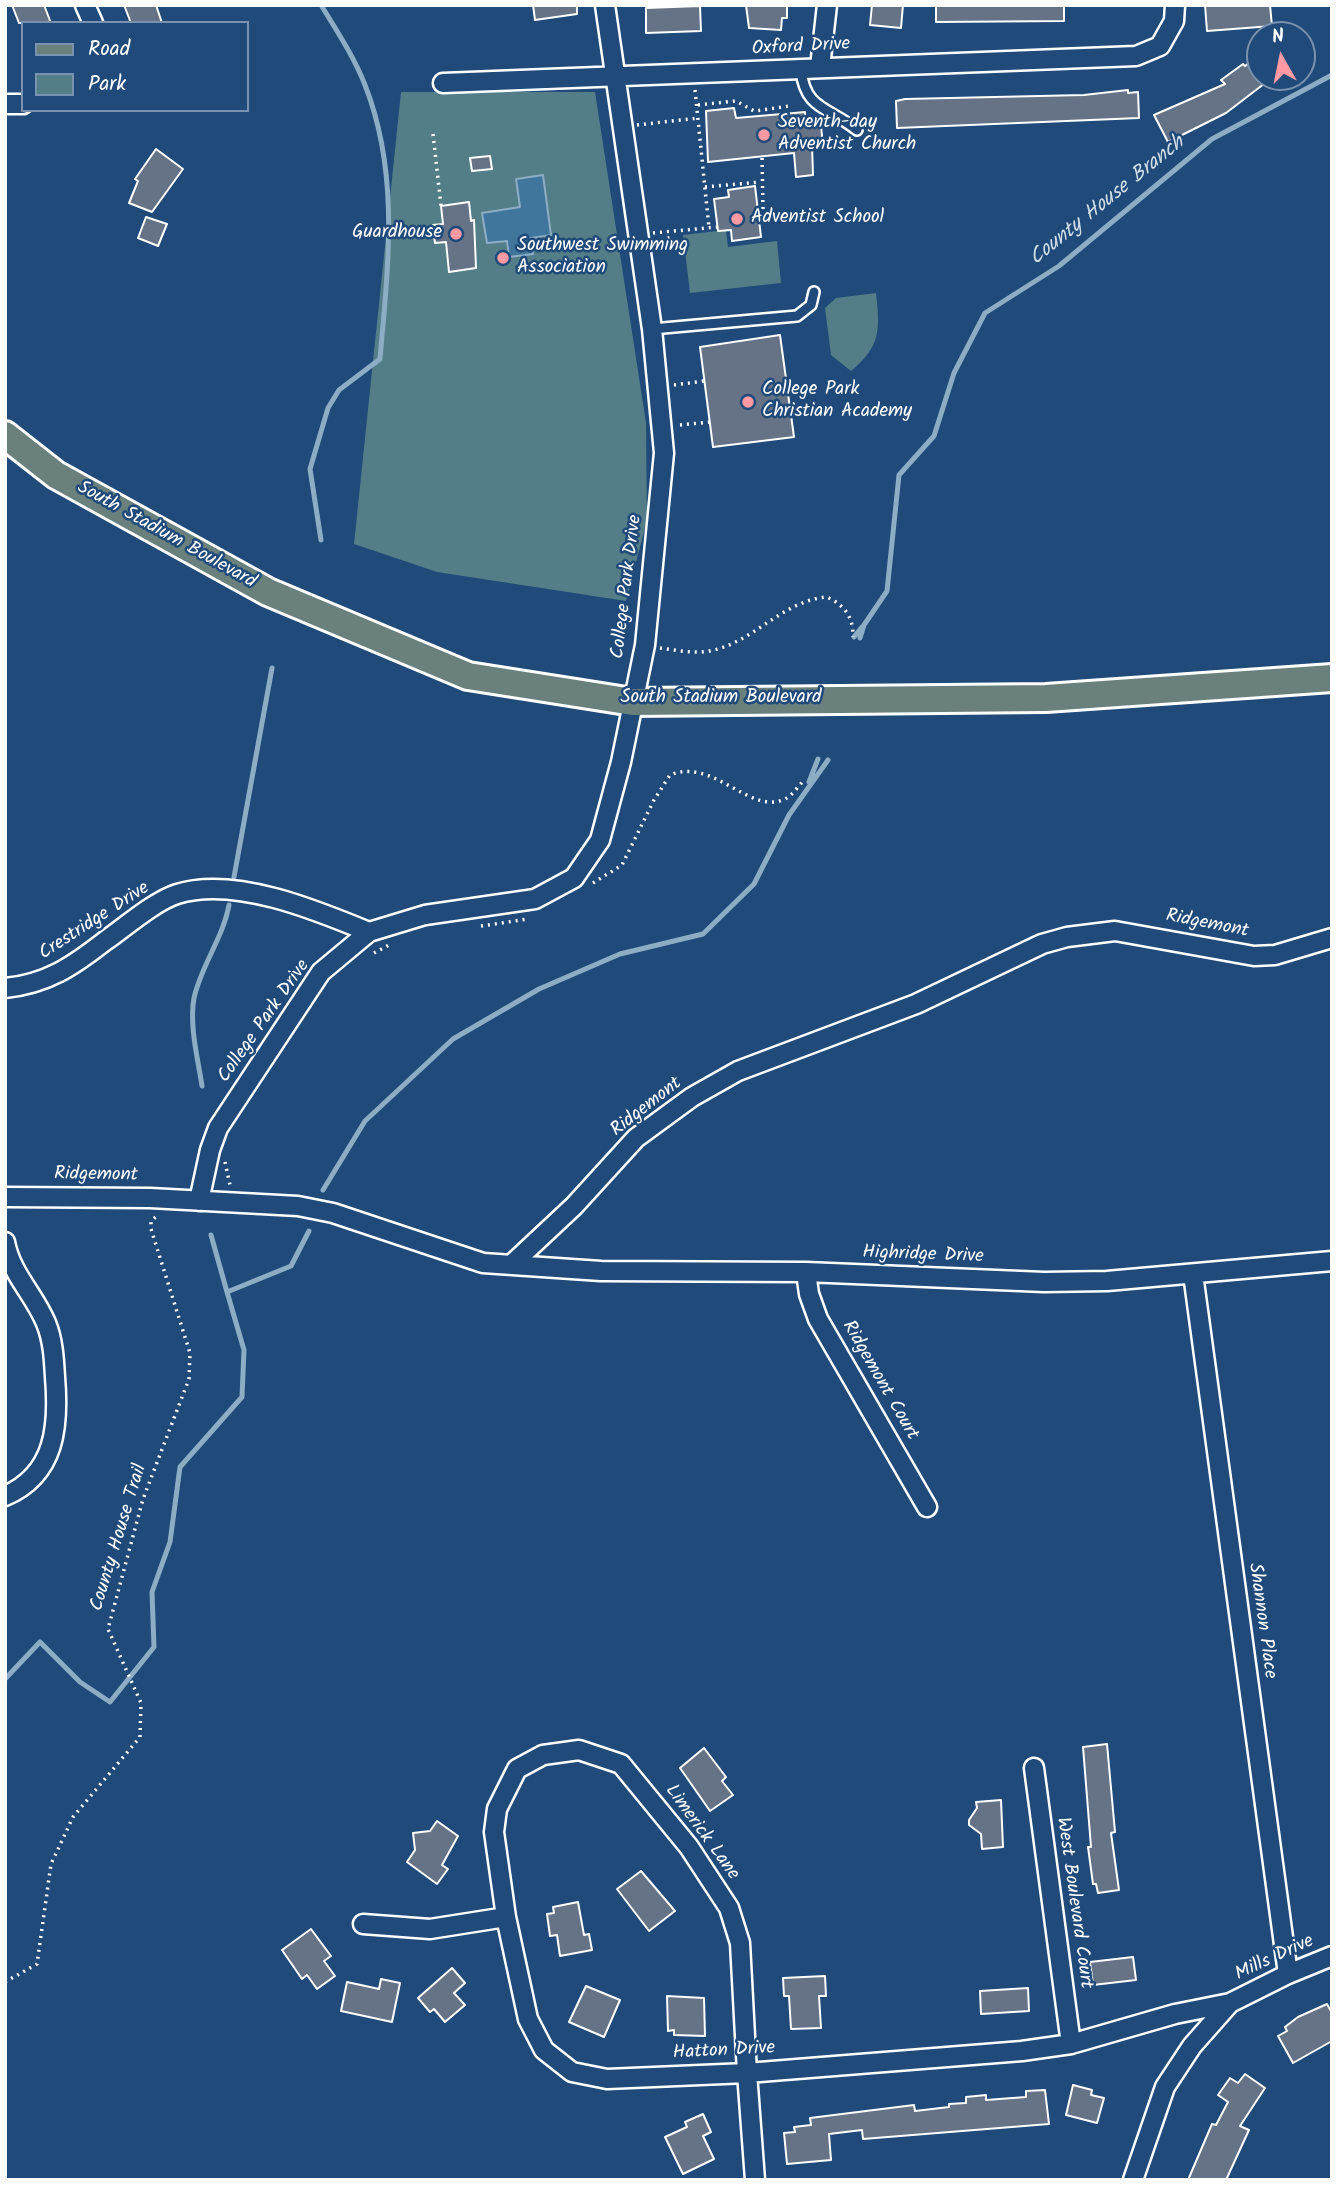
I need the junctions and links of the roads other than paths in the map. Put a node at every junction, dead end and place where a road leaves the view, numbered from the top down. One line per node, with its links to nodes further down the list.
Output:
1 (85, 5): 5 (street)
2 (606, 5): 8 (street, College Park Drive)
3 (827, 5): 6 (street)
4 (1175, 5): 6 (street, Oxford Drive)
5 (92, 21)
6 (821, 67): 7 (street, Oxford Drive)
7 (801, 70): 8 (street, Oxford Drive); 10 (lane)
8 (616, 77): 9 (street, Oxford Drive); 12 (street, College Park Drive)
9 (443, 83)
10 (857, 130)
11 (814, 292): 12 (lane)
12 (652, 330): 15 (street, College Park Drive)
13 (5, 435): 15 (main road, South Stadium Boulevard)
14 (1332, 678): 15 (main road, South Stadium Boulevard)
15 (633, 702): 16 (street, College Park Drive)
16 (369, 932): 18 (street, Crestridge Drive); 20 (street, College Park Drive)
17 (1332, 938): 23 (street, Ridgemont)
18 (5, 988)
19 (5, 1197): 20 (street, Ridgemont)
20 (199, 1201): 23 (street, Ridgemont)
21 (5, 1241): 26 (street)
22 (1332, 1261): 25 (street, Highridge Drive)
23 (511, 1265): 24 (street, Highridge Drive)
24 (806, 1272): 25 (street, Highridge Drive); 27 (street, Ridgemont Court)
25 (1193, 1274): 33 (street, Shannon Place)
26 (5, 1496)
27 (927, 1507)
28 (543, 1755): 30 (street, Hatton Drive); 36 (street, Limerick Lane)
29 (1034, 1769): 35 (street, West Boulevard Court)
30 (506, 1917): 31 (street); 36 (street, Hatton Drive)
31 (363, 1924)
32 (1332, 1956): 33 (street, Mills Drive)
33 (1288, 1974): 34 (street, Mills Drive)
34 (1230, 2003): 35 (street, Hatton Drive); 38 (street, Mills Drive)
35 (1071, 2044): 36 (street, Hatton Drive)
36 (747, 2073): 37 (street, Limerick Lane)
37 (755, 2180)
38 (1133, 2180)

